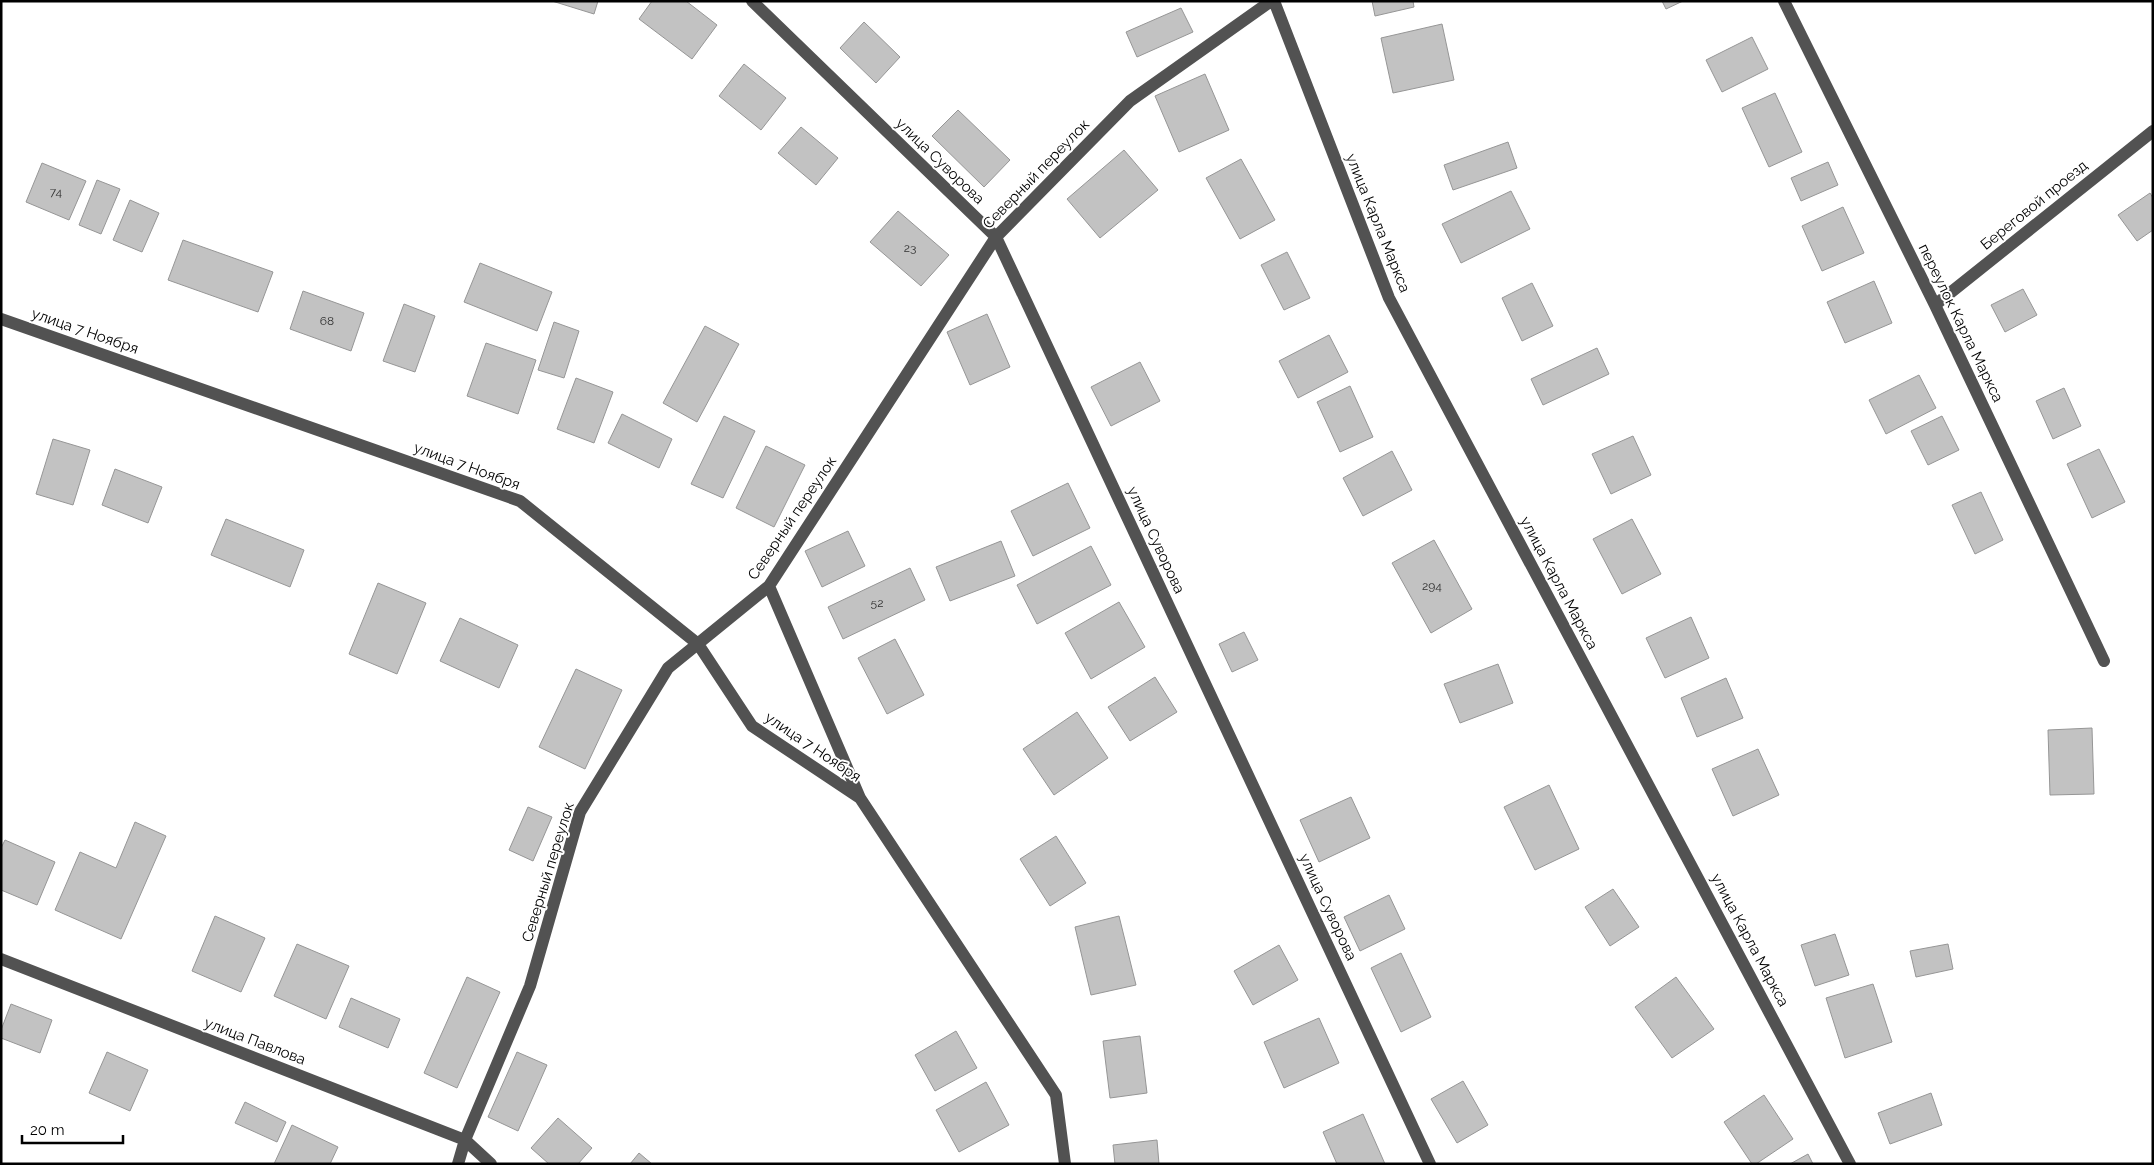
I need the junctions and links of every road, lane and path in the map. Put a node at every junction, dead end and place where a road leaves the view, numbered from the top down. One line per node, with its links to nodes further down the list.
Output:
1 (752, 1): 5 (street, улица Суворова)
2 (1273, 1): 5 (street, Северный переулок); 18 (street, улица Карла Маркса)
3 (1784, 1): 6 (street, переулок Карла Маркса)
4 (2153, 131): 6 (street, Береговой проезд)
5 (996, 237): 8 (street, Северный переулок); 17 (street, улица Суворова)
6 (1935, 305): 10 (street, переулок Карла Маркса)
7 (1, 319): 9 (street, улица 7 Ноября)
8 (770, 586): 9 (street, Северный переулок); 11 (street, улица 7 Ноября)
9 (698, 644): 11 (street, улица 7 Ноября); 13 (street, Северный переулок)
10 (2104, 660)
11 (860, 798): 16 (street, улица 7 Ноября)
12 (1, 959): 13 (street, улица Павлова)
13 (465, 1140): 14 (street, Северный переулок); 15 (street, улица Павлова)
14 (458, 1164)
15 (491, 1164)
16 (1066, 1164)
17 (1430, 1164)
18 (1850, 1164)

